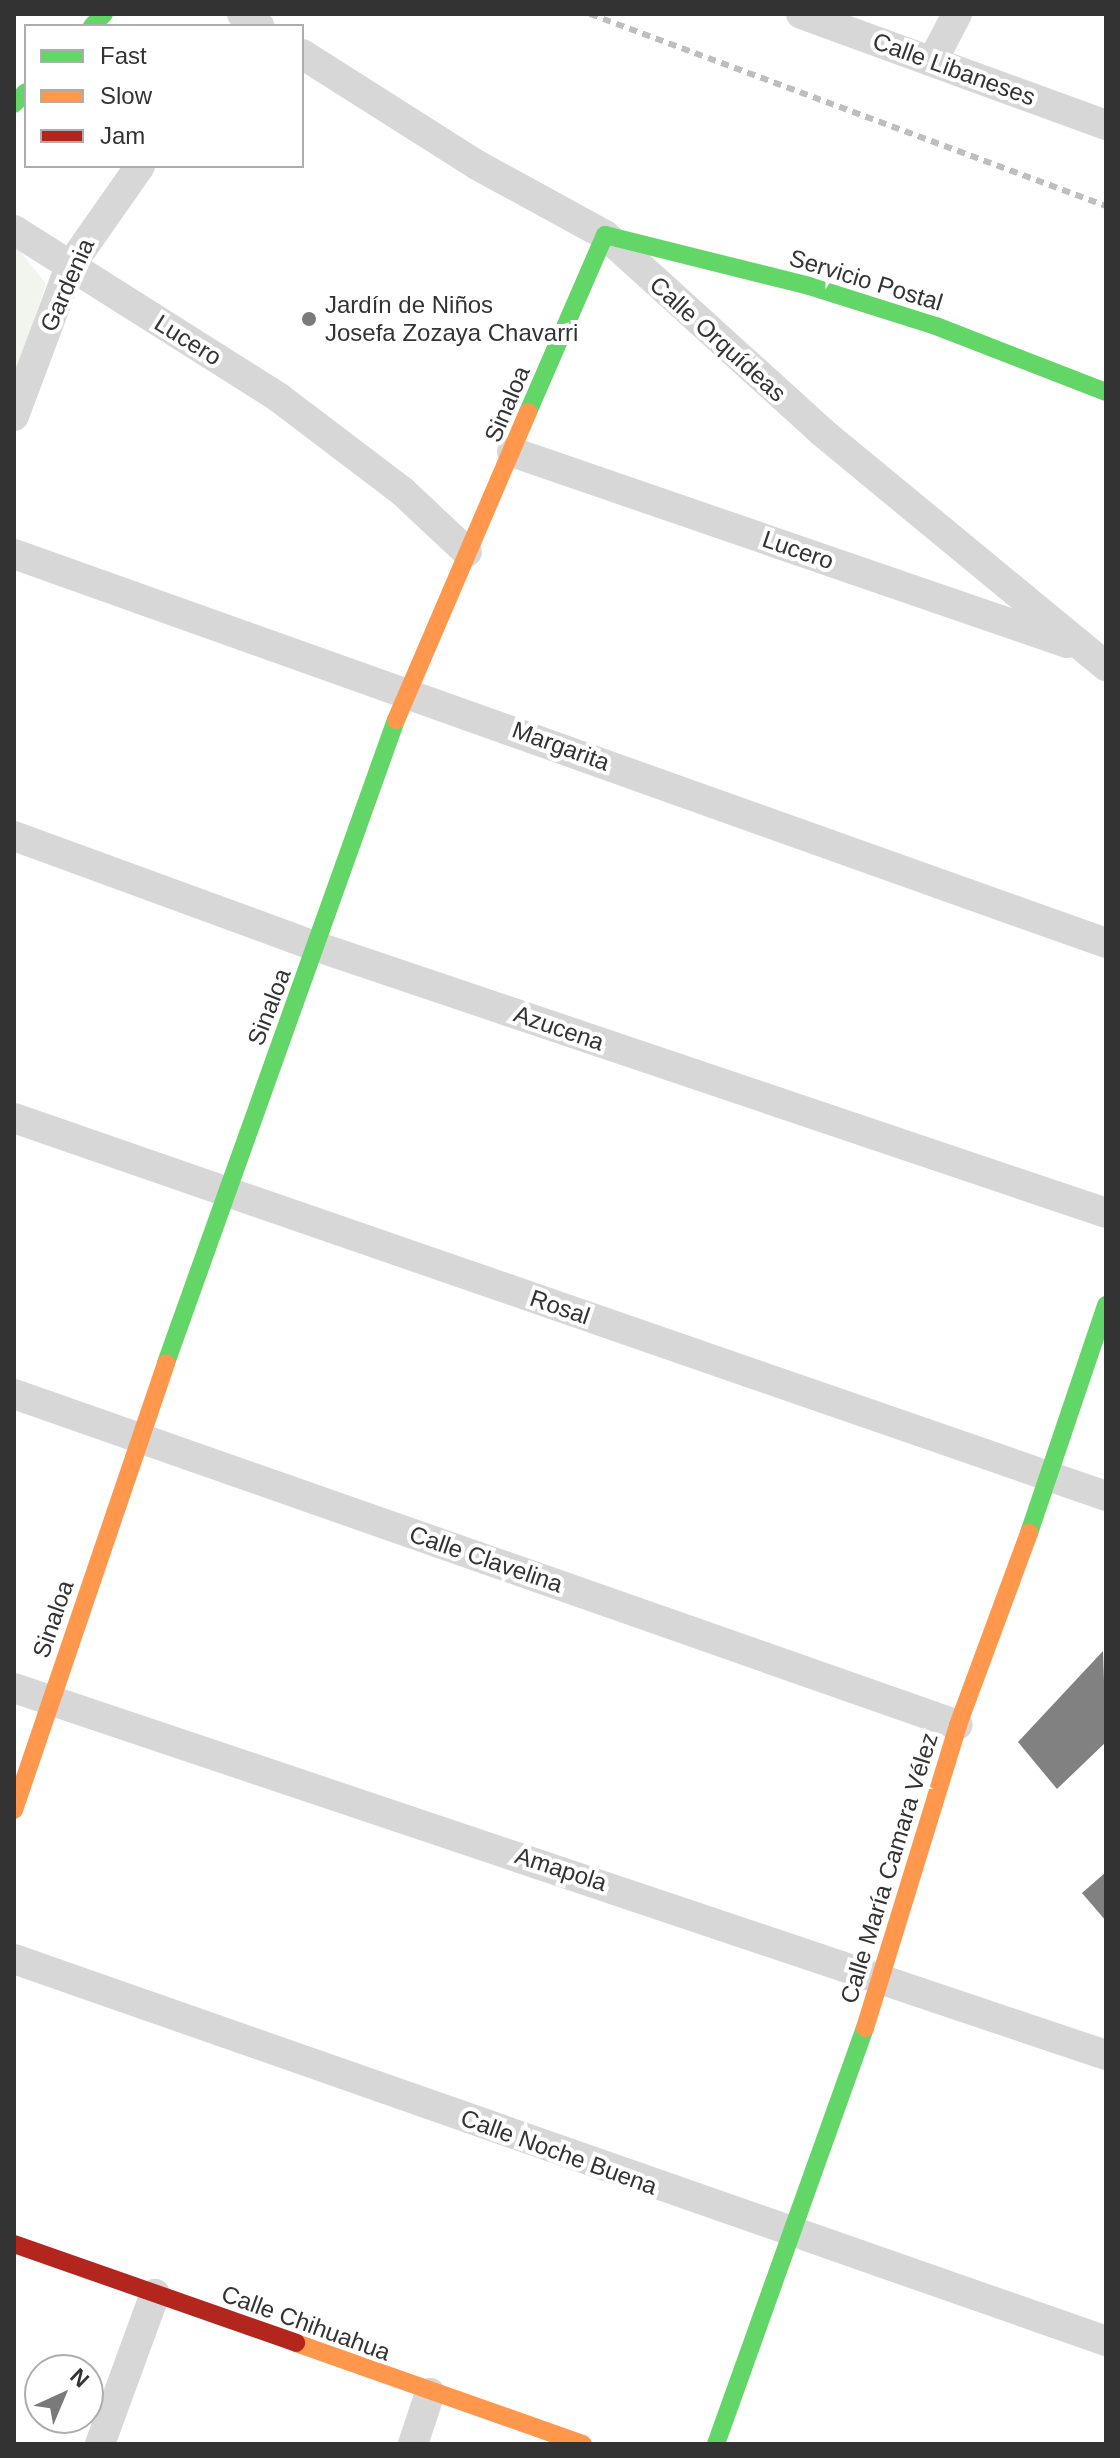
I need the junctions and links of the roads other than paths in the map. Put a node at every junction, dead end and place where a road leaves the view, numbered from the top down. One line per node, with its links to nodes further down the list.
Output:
1 (801, 14): 4 (street, Calle Libaneses)
2 (957, 14): 4 (street)
3 (304, 55): 8 (street, Calle Orquídeas)
4 (933, 60): 5 (street, Calle Libaneses)
5 (1106, 125)
6 (139, 168): 9 (street, Gardenia)
7 (14, 230): 9 (street, Lucero)
8 (605, 235): 10 (street, Servicio Postal); 12 (street, Sinaloa); 15 (street, Calle Orquídeas)
9 (70, 266): 11 (street, Gardenia); 13 (street, Lucero)
10 (1106, 392)
11 (14, 416)
12 (512, 452): 13 (street, Sinaloa); 15 (street, Lucero)
13 (467, 552): 16 (street, Sinaloa)
14 (14, 554): 16 (street, Margarita)
15 (1095, 658)
16 (406, 690): 18 (street, Margarita); 19 (street, Sinaloa)
17 (14, 836): 19 (street, Azucena)
18 (1106, 943)
19 (318, 947): 21 (street, Sinaloa); 22 (street, Azucena)
20 (14, 1118): 21 (street, Rosal)
21 (225, 1191): 25 (street, Sinaloa); 26 (street, Rosal)
22 (1106, 1213)
23 (1106, 1305): 26 (street, Calle María Camara Vélez)
24 (14, 1394): 25 (street, Calle Clavelina)
25 (140, 1438): 29 (street, Sinaloa); 30 (street, Calle Clavelina)
26 (1050, 1476): 27 (street, Rosal); 30 (street, Calle María Camara Vélez)
27 (1106, 1496)
28 (14, 1688): 29 (street, Amapola)
29 (50, 1701): 31 (street, Sinaloa); 33 (street, Amapola)
30 (958, 1725): 33 (street, Calle María Camara Vélez)
31 (14, 1810)
32 (14, 1959): 35 (street, Calle Noche Buena)
33 (884, 1976): 34 (street, Amapola); 35 (street, Calle María Camara Vélez)
34 (1106, 2055)
35 (789, 2234): 38 (street, Calle Noche Buena); 43 (street, Calle María Camara Vélez)
36 (14, 2244): 37 (street, Calle Chihuahua)
37 (155, 2294): 39 (street, Calle Chihuahua); 40 (street)
38 (1106, 2341)
39 (430, 2393): 41 (street); 42 (street, Calle Chihuahua)
40 (100, 2444)
41 (413, 2444)
42 (583, 2444)
43 (716, 2444)

